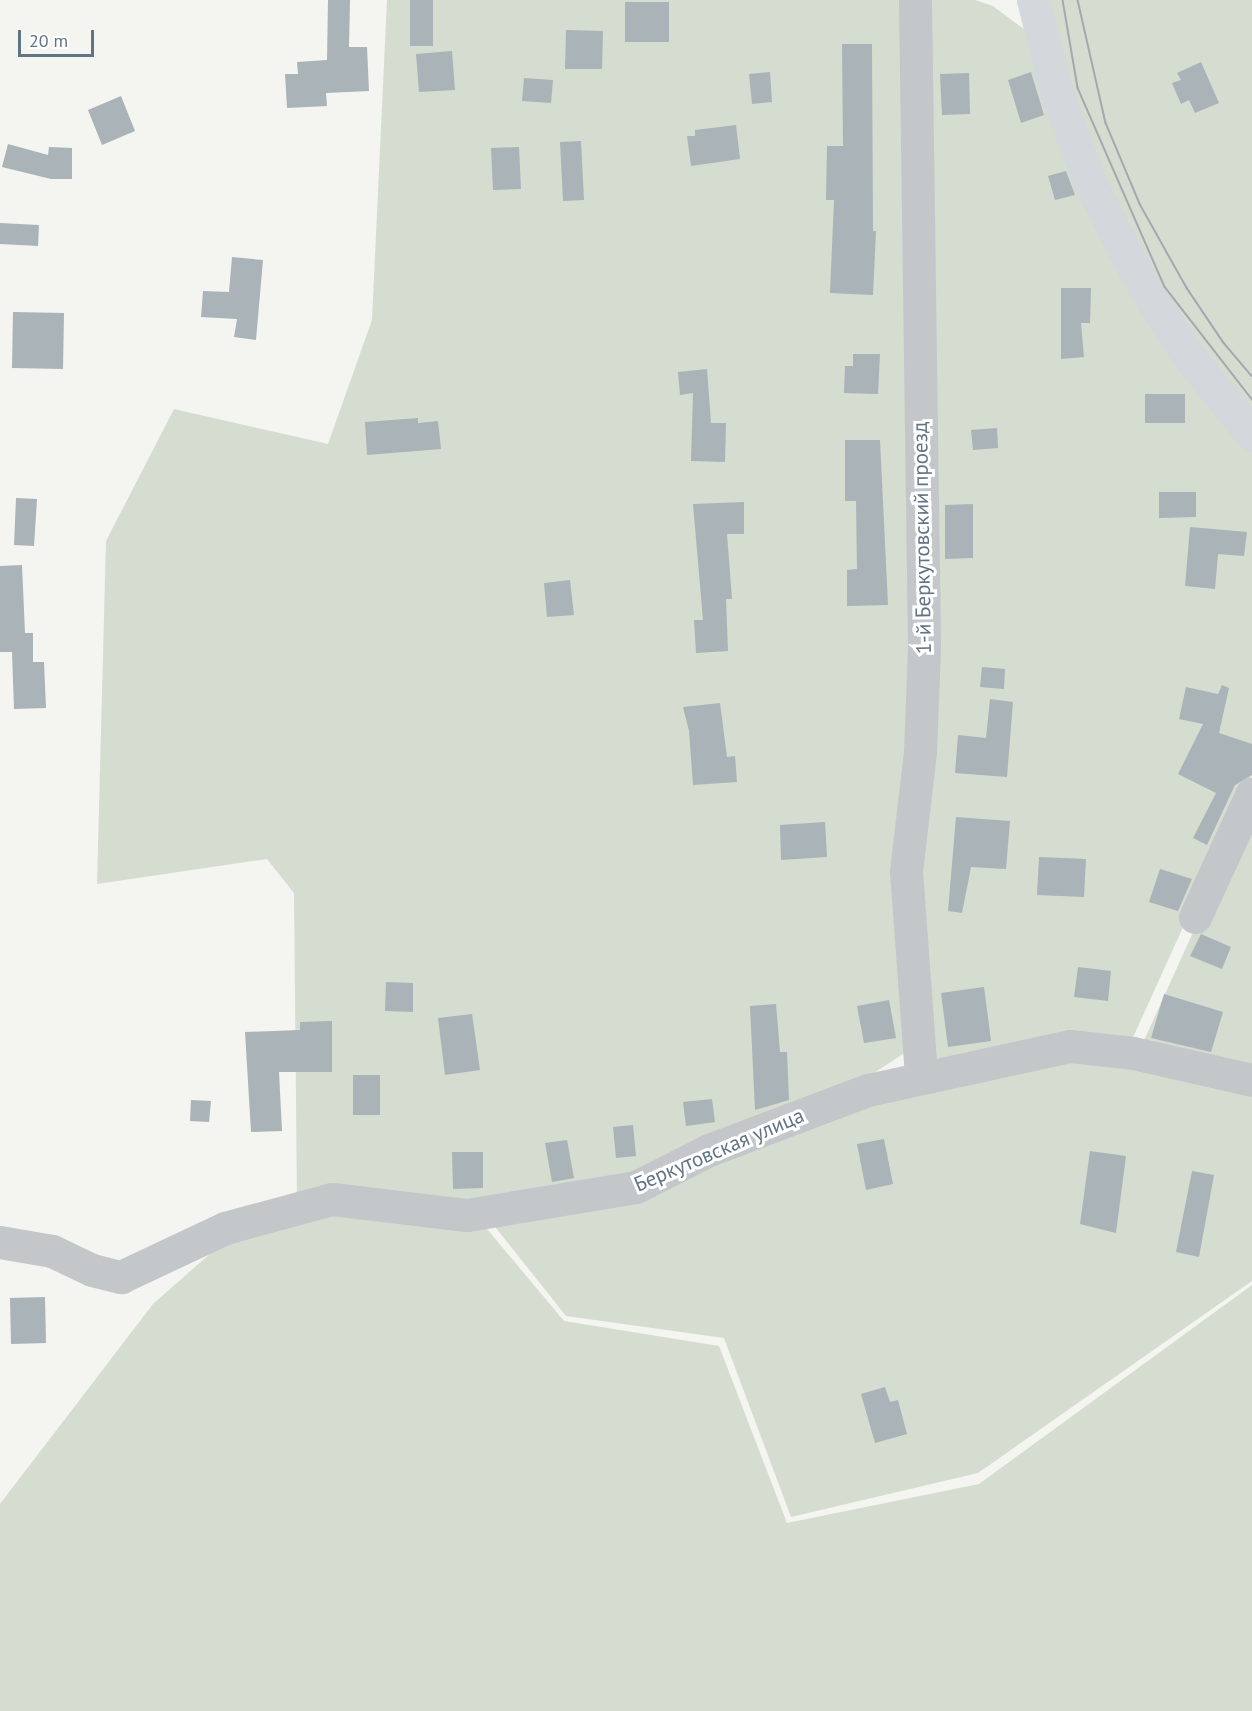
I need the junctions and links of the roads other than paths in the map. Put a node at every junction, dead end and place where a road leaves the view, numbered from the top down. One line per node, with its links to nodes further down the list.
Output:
1 (915, 0): 6 (street, 1-й Беркутовский проезд)
2 (1033, 0): 3 (main road)
3 (1252, 435)
4 (1252, 793): 5 (street)
5 (1195, 917)
6 (921, 1075): 7 (street, Беркутовская улица); 8 (street, Беркутовская улица)
7 (1252, 1080)
8 (0, 1242)

